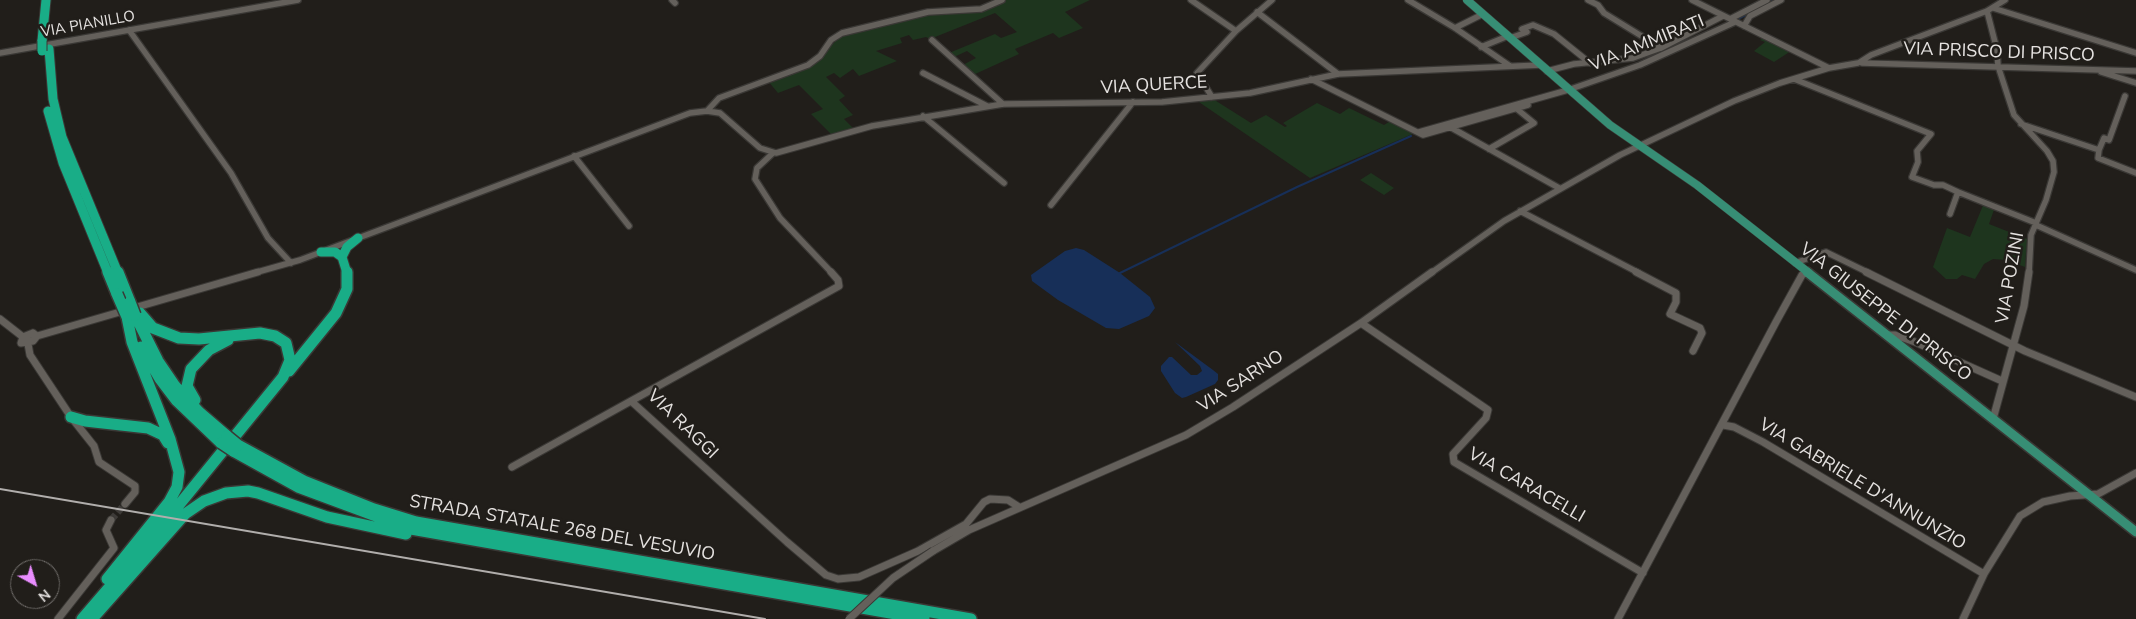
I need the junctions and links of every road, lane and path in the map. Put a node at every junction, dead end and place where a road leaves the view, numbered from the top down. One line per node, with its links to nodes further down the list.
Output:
1 (46, 0): 26 (highway, STRADA STATALE 268 DEL VESUVIO)
2 (52, 0): 26 (highway, STRADA STATALE 268 DEL VESUVIO)
3 (298, 0): 21 (street, VIA PIANILLO)
4 (1002, 0): 55 (street)
5 (1191, 0): 22 (street)
6 (1272, 0): 15 (street)
7 (1408, 0): 20 (street)
8 (1467, 0): 16 (main road, VIA GIUSEPPE DI PRISCO)
9 (1588, 0): 29 (street)
10 (1692, 0): 17 (street)
11 (1767, 0): 18 (street, VIA AMMIRATI)
12 (1781, 0): 19 (street)
13 (2005, 0): 14 (street)
14 (1990, 10): 31 (street); 34 (street); 37 (street, VIA POZINI)
15 (1256, 12): 22 (street); 43 (street)
16 (1483, 14): 20 (street); 23 (main road, VIA GIUSEPPE DI PRISCO)
17 (1723, 16): 18 (street); 25 (street, VIA AMMIRATI)
18 (1732, 20): 19 (street); 27 (street, VIA AMMIRATI)
19 (1744, 26): 39 (street)
20 (1455, 28): 28 (street)
21 (129, 30): 30 (street, VIA PIANILLO); 78 (street)
22 (1236, 31): 49 (street)
23 (1509, 37): 28 (street); 33 (street, VIA AMMIRATI); 38 (main road, VIA GIUSEPPE DI PRISCO)
24 (932, 40): 52 (street)
25 (1677, 40): 27 (street); 29 (street, VIA AMMIRATI)
26 (45, 45): 82 (highway, STRADA STATALE 268 DEL VESUVIO, bridge); 82 (highway, STRADA STATALE 268 DEL VESUVIO, bridge)
27 (1687, 45): 35 (street, VIA AMMIRATI)
28 (1481, 47): 36 (street)
29 (1661, 48): 32 (street, VIA AMMIRATI)
30 (0, 53)
31 (2136, 53)
32 (1633, 58): 33 (street, VIA AMMIRATI); 35 (street)
33 (1590, 63): 38 (street, VIA AMMIRATI)
34 (1860, 63): 37 (street, VIA PRISCO DI PRISCO); 39 (street)
35 (1640, 65): 47 (street, VIA AMMIRATI)
36 (1510, 66): 38 (street, VIA QUERCE); 43 (street, VIA QUERCE)
37 (1998, 66): 40 (street, VIA PRISCO DI PRISCO); 57 (street, VIA POZINI)
38 (1544, 68): 47 (main road, VIA GIUSEPPE DI PRISCO)
39 (1829, 68): 45 (street)
40 (2091, 69): 41 (street, VIA PRISCO DI PRISCO); 46 (street)
41 (2136, 71)
42 (923, 73): 53 (street)
43 (1338, 74): 44 (street, VIA QUERCE)
44 (1310, 78): 49 (street, VIA QUERCE); 60 (street)
45 (1794, 79): 61 (street); 69 (street)
46 (2136, 83)
47 (1568, 90): 50 (street, VIA AMMIRATI); 61 (main road, VIA GIUSEPPE DI PRISCO)
48 (2125, 96): 63 (street)
49 (1212, 97): 51 (street, VIA QUERCE)
50 (1535, 99): 54 (street); 58 (street)
51 (1134, 102): 52 (street, VIA QUERCE); 70 (street)
52 (1003, 104): 53 (street, VIA QUERCE)
53 (986, 106): 56 (street, VIA QUERCE)
54 (1517, 109): 59 (street); 62 (street)
55 (707, 111): 64 (street); 65 (street)
56 (923, 116): 64 (street, VIA QUERCE); 67 (street)
57 (2021, 123): 63 (street); 73 (street, VIA POZINI)
58 (1445, 124): 59 (street); 60 (street)
59 (1451, 128): 60 (street); 62 (street)
60 (1419, 132)
61 (1639, 146): 68 (street, VIA SARNO); 79 (main road, VIA GIUSEPPE DI PRISCO)
62 (1489, 149): 68 (street)
63 (2099, 150): 66 (street)
64 (773, 153): 95 (street, VIA RAGGI)
65 (574, 156): 74 (street); 75 (street)
66 (2136, 173)
67 (1004, 182)
68 (1559, 188): 71 (street, VIA SARNO)
69 (1958, 192): 72 (street); 73 (street)
70 (1051, 205)
71 (1520, 211): 84 (street, VIA SARNO); 91 (street)
72 (1950, 214)
73 (2036, 224): 80 (street); 90 (street, VIA POZINI)
74 (629, 226)
75 (360, 237): 76 (street); 77 (highway)
76 (321, 252): 77 (highway); 78 (street)
77 (342, 256): 92 (highway)
78 (291, 263): 87 (street)
79 (1795, 263): 81 (main road, VIA GIUSEPPE DI PRISCO); 90 (street)
80 (2136, 270)
81 (1807, 272): 86 (main road, VIA GIUSEPPE DI PRISCO); 99 (street)
82 (134, 315): 85 (highway); 101 (highway, STRADA STATALE 268 DEL VESUVIO); 102 (highway)
83 (0, 319): 88 (street)
84 (1361, 322): 108 (street, VIA SARNO); 113 (street, VIA CARACELLI)
85 (250, 333): 92 (highway); 101 (highway)
86 (1885, 335): 93 (street); 97 (main road, VIA GIUSEPPE DI PRISCO)
87 (37, 336): 88 (street); 89 (street)
88 (23, 337): 89 (street)
89 (28, 344): 96 (street)
90 (2014, 345): 93 (street, VIA POZINI); 94 (street)
91 (1693, 351)
92 (283, 377): 110 (highway)
93 (2002, 381): 97 (street, VIA POZINI)
94 (2136, 397)
95 (631, 401): 104 (street); 108 (street, VIA RAGGI)
96 (71, 417): 98 (highway); 100 (street)
97 (1993, 419): 106 (main road, VIA GIUSEPPE DI PRISCO)
98 (92, 422): 100 (highway); 102 (highway)
99 (1723, 425): 113 (street); 114 (street, VIA GABRIELE D'ANNUNZIO)
100 (80, 427): 107 (street)
101 (224, 440): 103 (highway, STRADA STATALE 268 DEL VESUVIO, bridge)
102 (171, 447): 116 (highway)
103 (236, 448): 112 (highway, STRADA STATALE 268 DEL VESUVIO); 121 (highway, STRADA STATALE 268 DEL VESUVIO)
104 (512, 467)
105 (2136, 473): 106 (street)
106 (2091, 496): 111 (main road, VIA GIUSEPPE DI PRISCO); 114 (street)
107 (124, 504)
108 (1019, 507): 119 (street, VIA SARNO, bridge)
109 (111, 520): 115 (street)
110 (160, 527): 117 (highway); 118 (highway)
111 (2136, 532)
112 (504, 547): 118 (highway); 120 (highway, STRADA STATALE 268 DEL VESUVIO)
113 (1643, 573): 122 (street)
114 (1984, 574): 123 (street)
115 (58, 619)
116 (75, 619)
117 (82, 619)
118 (90, 619)
119 (849, 619)
120 (924, 619)
121 (971, 619)
122 (1618, 619)
123 (1963, 619)

